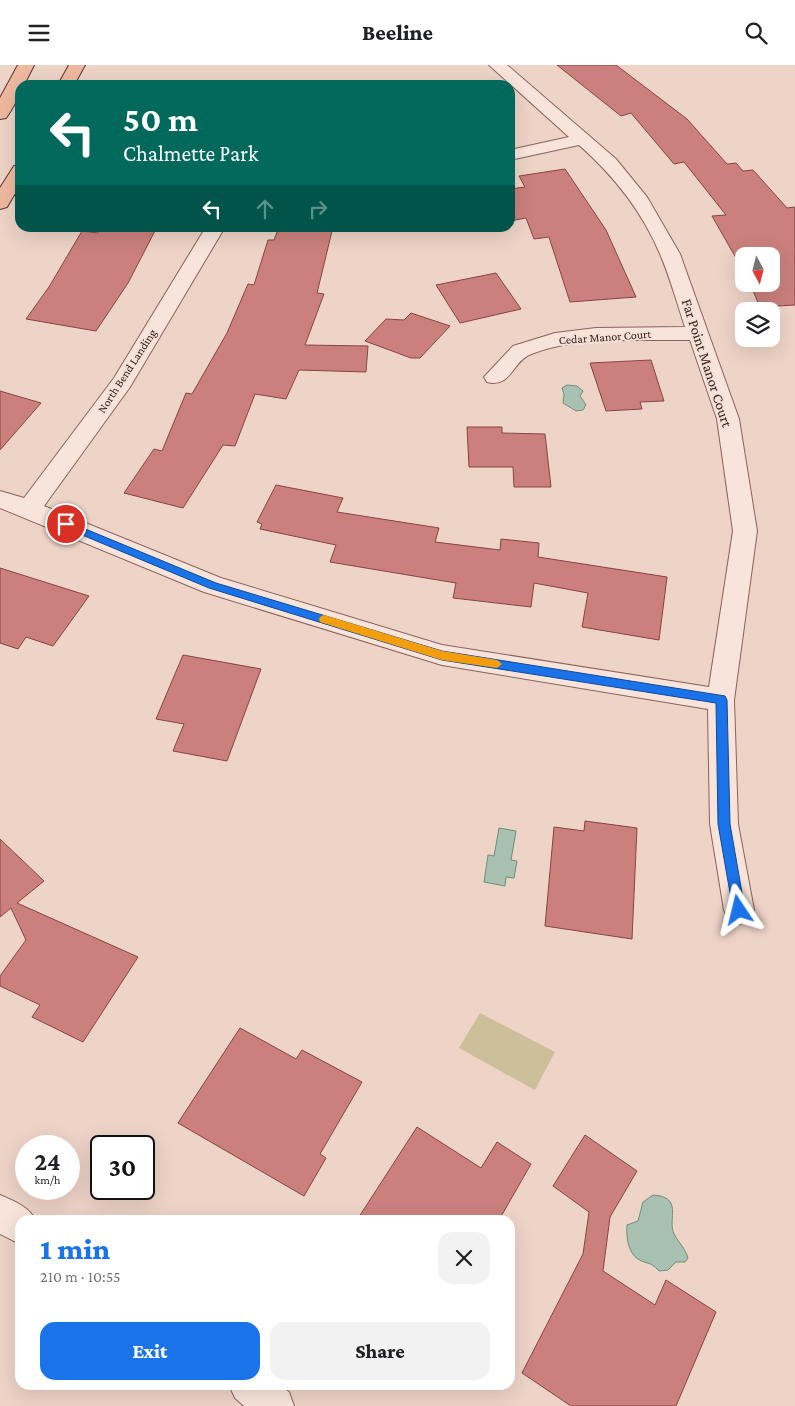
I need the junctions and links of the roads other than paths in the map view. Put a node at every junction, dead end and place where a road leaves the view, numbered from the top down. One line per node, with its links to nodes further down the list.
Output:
1 (26, 65): 4 (main road)
2 (77, 65): 5 (main road)
3 (497, 65): 6 (street, Far Point Manor Court)
4 (18, 80)
5 (69, 80)
6 (514, 80)
7 (515, 81): 10 (street, Far Point Manor Court)
8 (15, 86): 9 (main road)
9 (0, 114)
10 (582, 139): 11 (street); 15 (street, Far Point Manor Court)
11 (515, 154)
12 (15, 178): 13 (main road)
13 (0, 203)
14 (213, 232): 18 (street, North Bend Landing)
15 (698, 333): 16 (street, Cedar Manor Court); 19 (street, Far Point Manor Court)
16 (495, 377)
17 (0, 499): 18 (street)
18 (30, 509): 19 (street)
19 (721, 700): 20 (street, Far Point Manor Court)
20 (739, 910)
21 (0, 1213): 22 (street)
22 (15, 1223)
23 (254, 1390): 24 (street)
24 (275, 1406)

